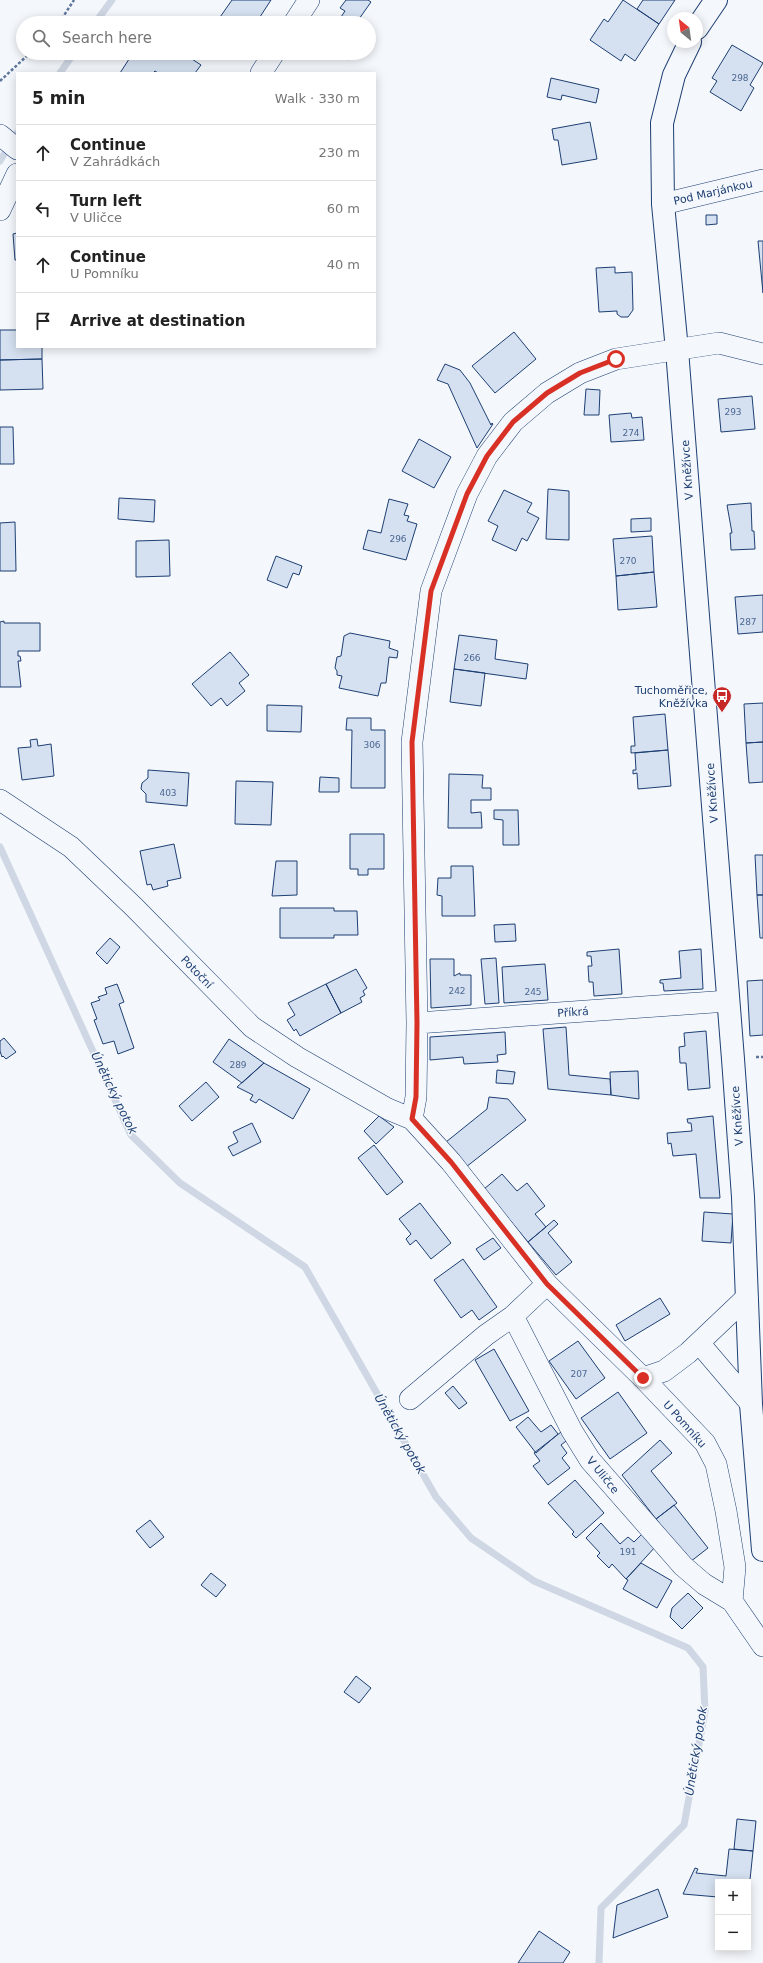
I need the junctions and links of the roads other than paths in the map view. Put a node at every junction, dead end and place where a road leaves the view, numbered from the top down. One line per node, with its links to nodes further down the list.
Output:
1 (309, 0): 3 (street)
2 (716, 0): 4 (street)
3 (299, 16)
4 (703, 19)
5 (687, 48): 10 (street, V Kněžívce)
6 (269, 60): 7 (street)
7 (262, 72)
8 (16, 176): 11 (street)
9 (763, 180): 10 (street, Pod Marjánkou)
10 (663, 204): 12 (street, V Kněžívce)
11 (0, 210)
12 (678, 350): 13 (street); 15 (street, V Kněžívce); 16 (street)
13 (763, 354)
14 (0, 800): 17 (street, Potoční)
15 (728, 1001): 16 (street, Příkrá); 19 (street, V Kněžívce)
16 (417, 1023): 17 (street)
17 (412, 1119): 18 (street)
18 (547, 1284): 20 (street); 22 (street, U Pomníku)
19 (747, 1297): 21 (street); 24 (street, V Kněžívce)
20 (513, 1316): 23 (street); 26 (street, V Uličce)
21 (699, 1343): 22 (street); 24 (street)
22 (643, 1378): 26 (street, U Pomníku)
23 (410, 1399)
24 (751, 1404): 25 (street, V Kněžívce)
25 (763, 1550)
26 (732, 1601): 27 (street)
27 (763, 1646)

